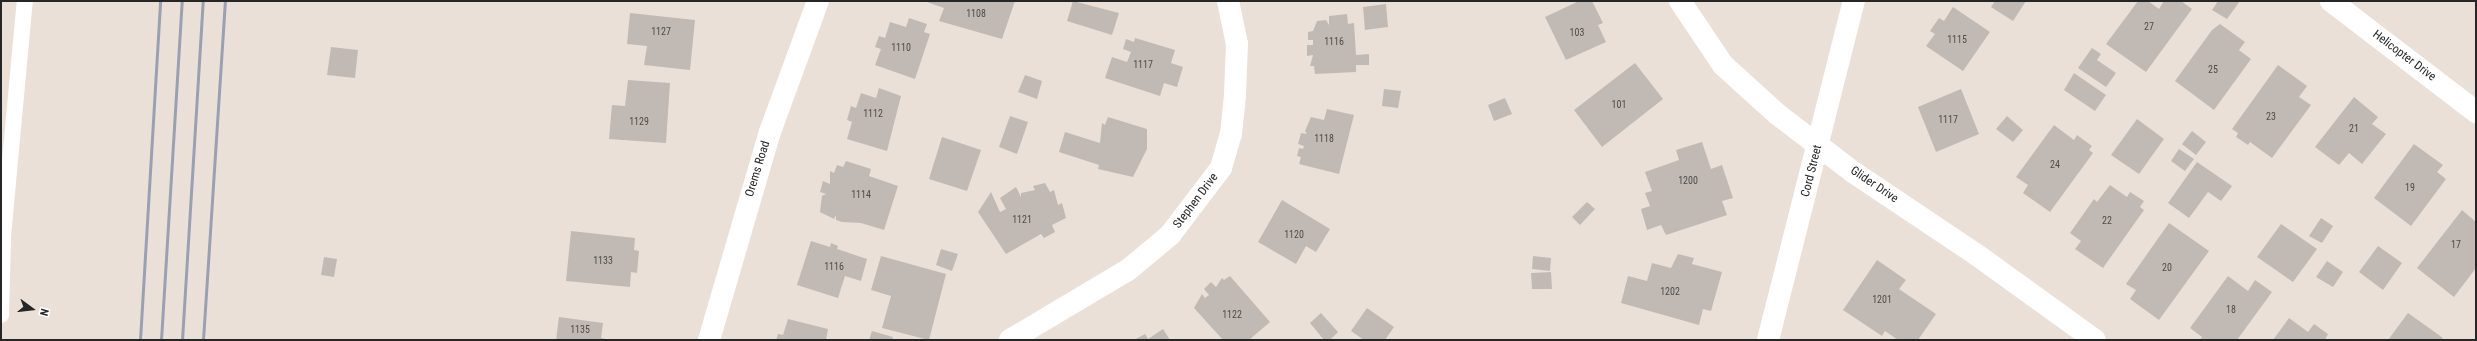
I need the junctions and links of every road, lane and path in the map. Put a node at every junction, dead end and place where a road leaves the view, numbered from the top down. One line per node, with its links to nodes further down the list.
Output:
1 (25, 1): 9 (lane)
2 (818, 1): 10 (street, Orems Road)
3 (1228, 1): 11 (street, Stephen Drive)
4 (1680, 1): 8 (street, Glider Drive)
5 (1854, 1): 8 (street, Cord Street)
6 (2331, 1): 7 (street, Helicopter Drive)
7 (2476, 112)
8 (1819, 145): 12 (street, Cord Street); 13 (street, Glider Drive)
9 (1, 316)
10 (709, 340)
11 (1010, 340)
12 (1768, 340)
13 (2095, 340)

